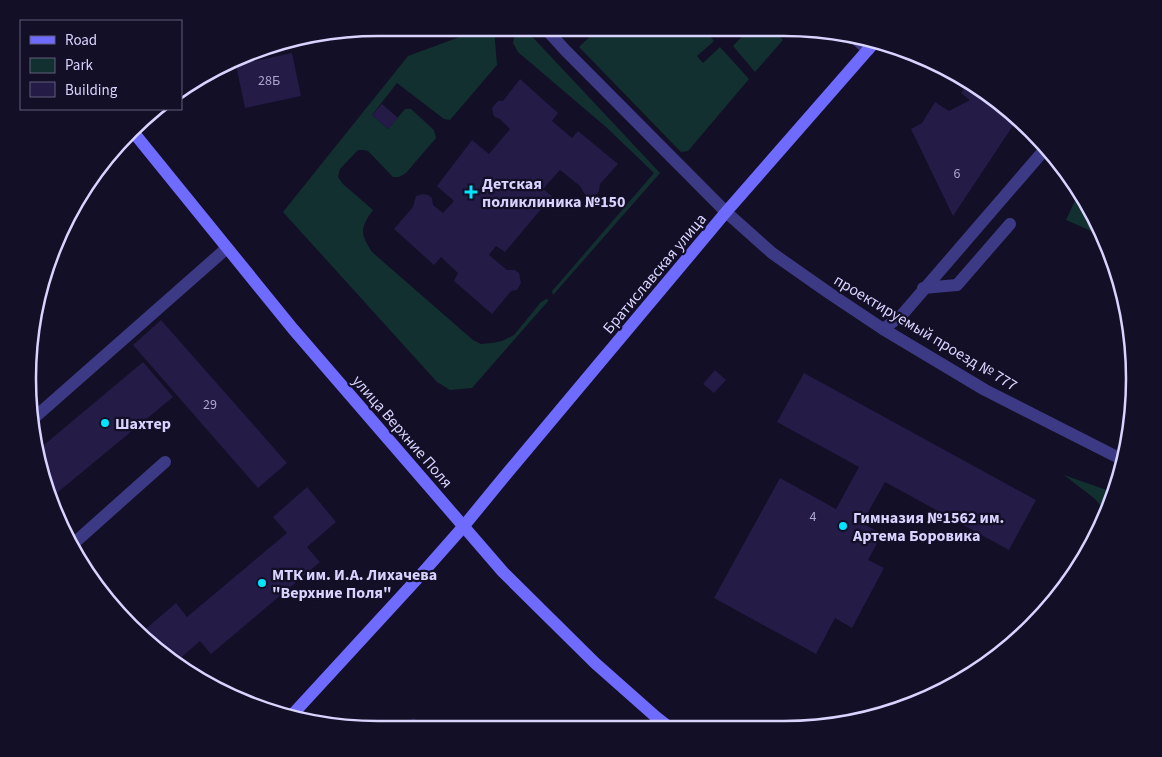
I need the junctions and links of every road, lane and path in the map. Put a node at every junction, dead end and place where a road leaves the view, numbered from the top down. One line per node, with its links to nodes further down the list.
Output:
1 (553, 36): 5 (street, проектируемый проезд № 777)
2 (871, 47): 5 (main road, Братиславская улица)
3 (136, 136): 7 (main road, улица Верхние Поля)
4 (1041, 153): 8 (street)
5 (726, 212): 9 (street, проектируемый проезд № 777); 13 (main road, Братиславская улица)
6 (1010, 224): 8 (street)
7 (227, 248): 10 (street); 13 (main road, улица Верхние Поля)
8 (923, 288): 9 (street)
9 (883, 329): 11 (street, проектируемый проезд № 777)
10 (38, 414)
11 (1116, 457)
12 (165, 462): 14 (street)
13 (463, 527): 15 (main road, Братиславская улица); 16 (main road, улица Верхние Поля)
14 (77, 540)
15 (297, 711)
16 (661, 721)

